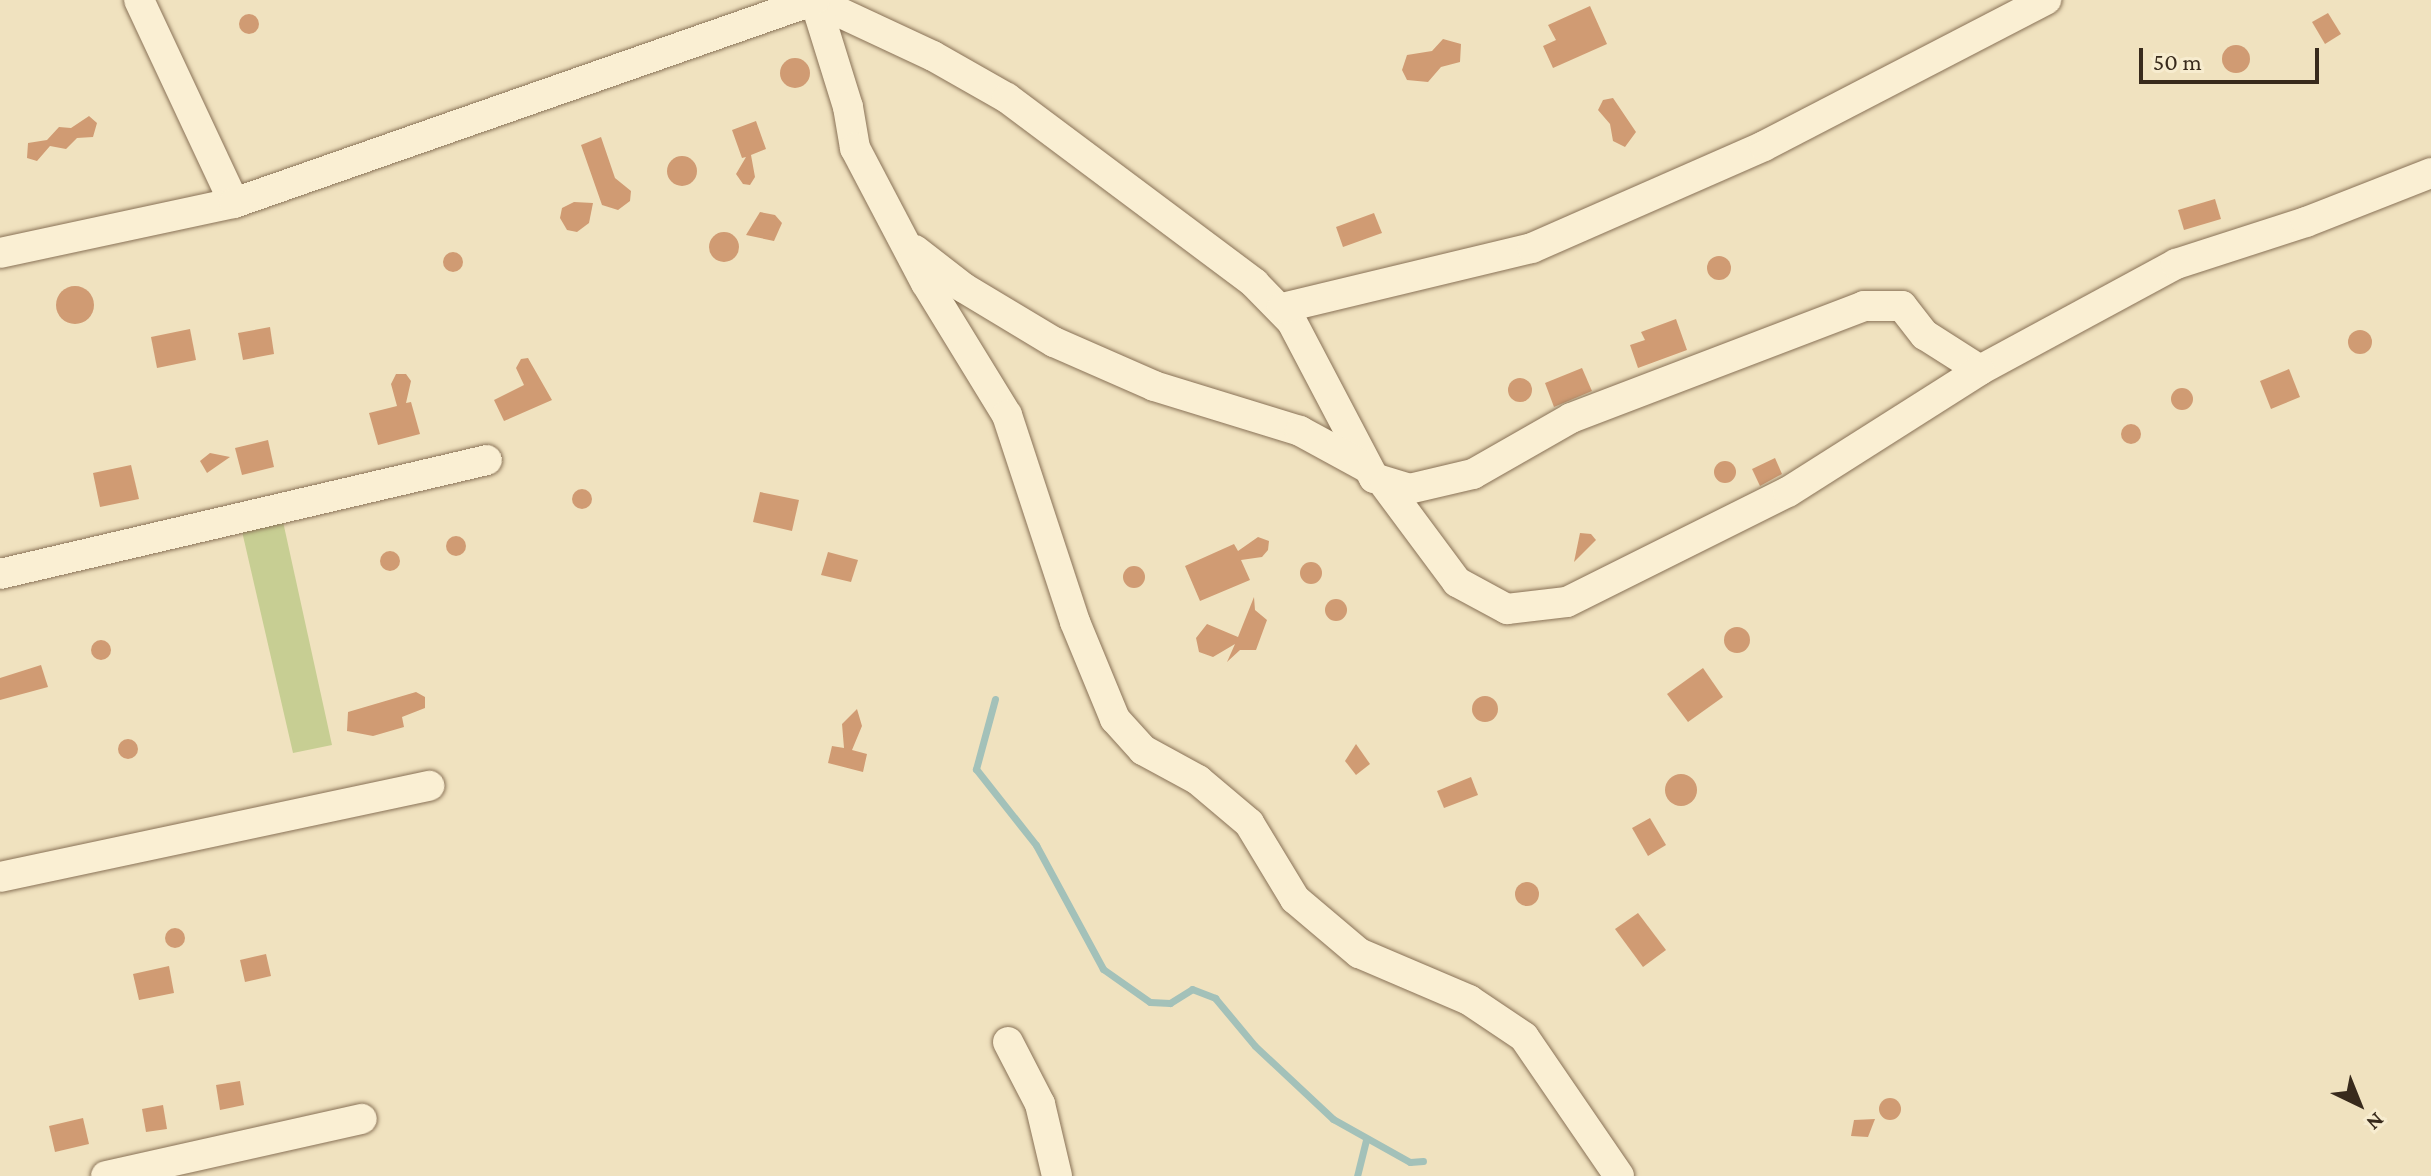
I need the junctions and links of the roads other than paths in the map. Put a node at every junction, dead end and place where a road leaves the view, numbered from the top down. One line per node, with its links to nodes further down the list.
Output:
1 (139, 0): 5 (street)
2 (815, 0): 5 (street); 6 (street); 8 (street)
3 (2046, 0): 8 (street)
4 (2431, 173): 9 (street)
5 (234, 203): 7 (street)
6 (906, 243): 11 (street); 19 (street)
7 (0, 253)
8 (1282, 308): 11 (street)
9 (1980, 370): 11 (street); 11 (street)
10 (487, 460): 12 (street)
11 (1376, 476)
12 (0, 574)
13 (429, 786): 14 (street)
14 (0, 877)
15 (1008, 1042): 18 (street)
16 (362, 1119): 17 (street)
17 (106, 1176)
18 (1057, 1176)
19 (1619, 1176)

